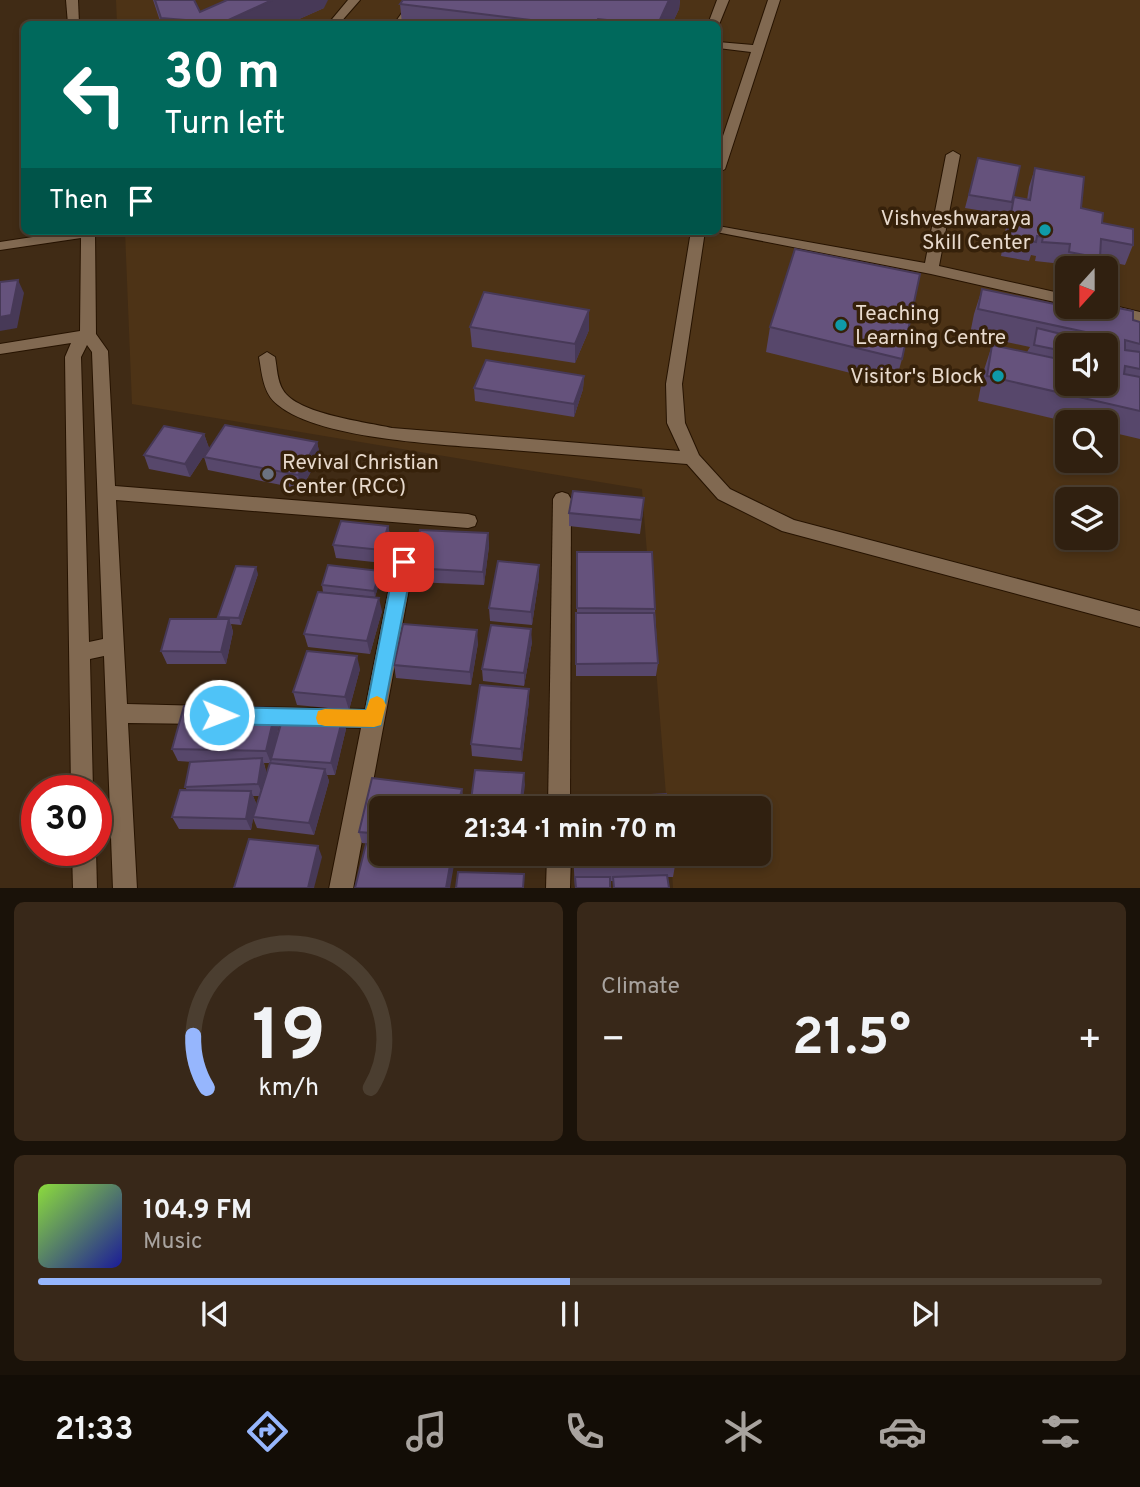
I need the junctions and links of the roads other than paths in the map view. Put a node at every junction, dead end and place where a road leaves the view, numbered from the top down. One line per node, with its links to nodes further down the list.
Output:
1 (72, 0): 6 (street)
2 (354, 0): 7 (street)
3 (417, 0): 8 (street)
4 (723, 0): 9 (street)
5 (774, 0): 11 (street)
6 (74, 21)
7 (336, 21)
8 (400, 21)
9 (715, 21)
10 (721, 45): 11 (street)
11 (758, 49): 13 (street)
12 (953, 155): 19 (street)
13 (721, 160)
14 (721, 231): 19 (street)
15 (69, 235): 18 (street)
16 (88, 235): 23 (street)
17 (697, 235): 26 (street)
18 (0, 246)
19 (931, 269): 20 (street)
20 (1055, 297)
21 (1118, 312): 22 (street)
22 (1140, 317)
23 (88, 335): 24 (street); 27 (street); 33 (street)
24 (0, 349)
25 (267, 357): 26 (street)
26 (692, 458): 31 (street)
27 (105, 492): 29 (street); 32 (street)
28 (562, 499): 37 (street)
29 (468, 521)
30 (404, 562): 35 (street)
31 (1140, 619)
32 (112, 646): 33 (street); 34 (street)
33 (79, 653): 36 (street)
34 (116, 713): 35 (street); 41 (street)
35 (374, 719): 42 (street)
36 (82, 775)
37 (559, 796)
38 (84, 866): 40 (street)
39 (559, 866): 43 (street)
40 (85, 888)
41 (125, 888)
42 (341, 888)
43 (558, 888)

